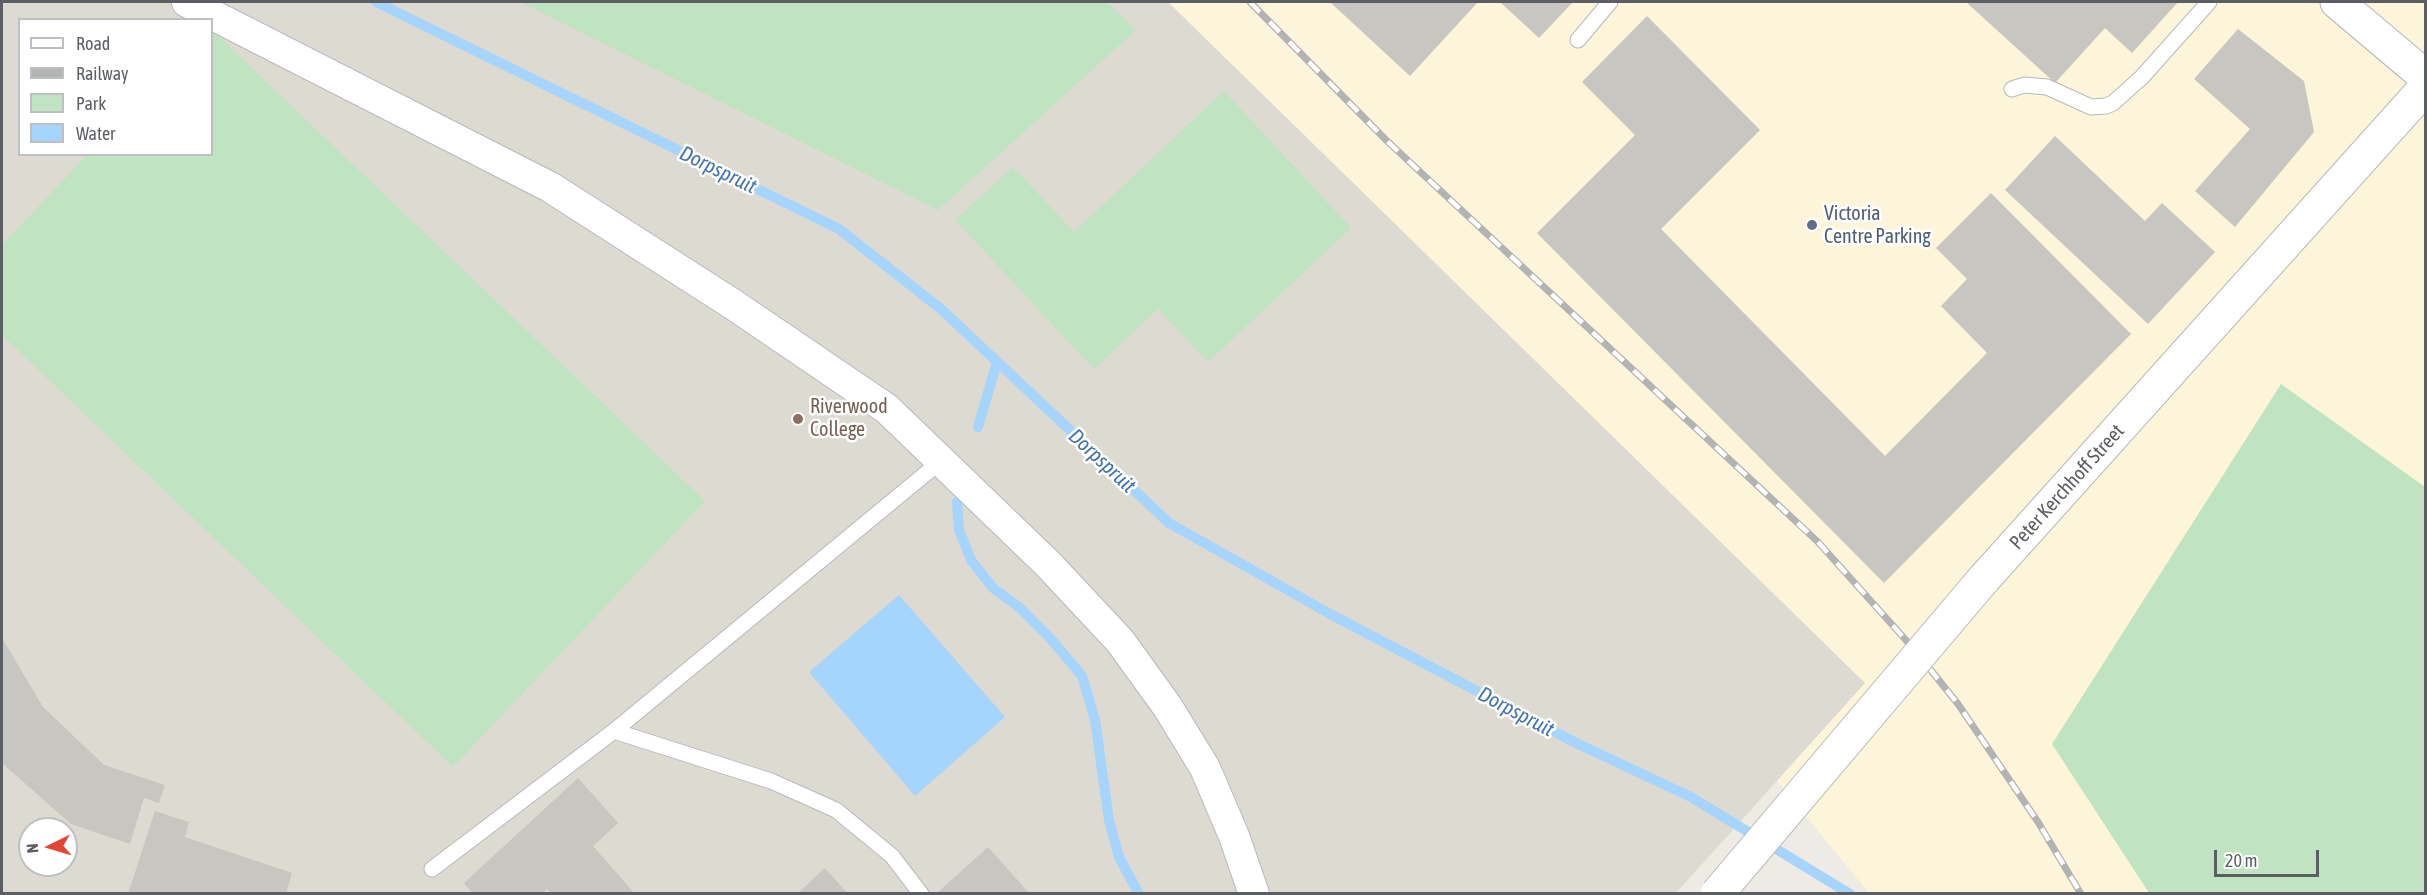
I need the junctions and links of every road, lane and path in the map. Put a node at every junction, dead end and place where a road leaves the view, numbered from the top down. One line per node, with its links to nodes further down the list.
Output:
1 (187, 2): 9 (street)
2 (1610, 2): 5 (lane)
3 (2209, 2): 8 (lane)
4 (2337, 2): 6 (street)
5 (1578, 40)
6 (2426, 76)
7 (2426, 87): 14 (street, Peter Kerchhoff Street, bridge)
8 (2012, 89)
9 (941, 461): 10 (lane); 13 (street)
10 (614, 731): 11 (lane); 12 (lane)
11 (432, 869)
12 (921, 894)
13 (1254, 894)
14 (1717, 894)

